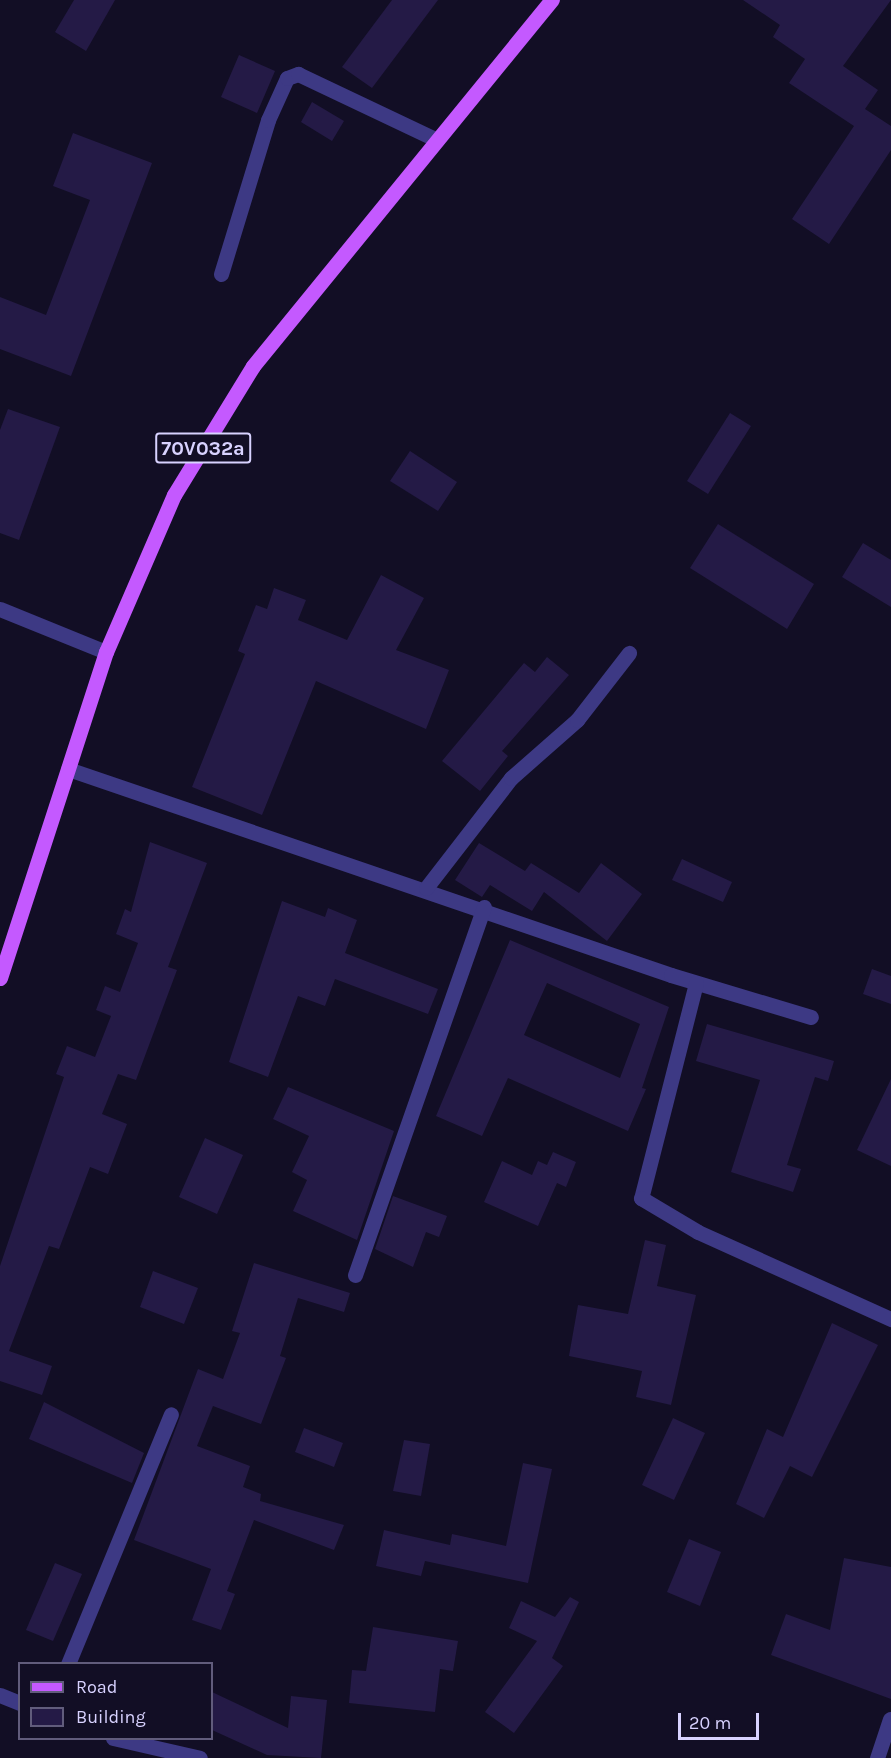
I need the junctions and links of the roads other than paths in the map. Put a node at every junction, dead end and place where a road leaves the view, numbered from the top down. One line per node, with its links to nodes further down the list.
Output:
1 (552, 0): 2 (main road, 70V032a)
2 (437, 140): 3 (street); 5 (main road, 70V032a)
3 (221, 274)
4 (0, 609): 5 (street)
5 (106, 652): 7 (main road, 70V032a)
6 (629, 653): 8 (street)
7 (68, 769): 8 (street); 10 (main road, 70V032a)
8 (426, 888): 9 (street)
9 (484, 908): 11 (street); 13 (street)
10 (0, 978)
11 (696, 982): 12 (street); 14 (street)
12 (811, 1017)
13 (355, 1275)
14 (891, 1319)
15 (171, 1414): 16 (street)
16 (69, 1662)
17 (0, 1695): 18 (street)
18 (18, 1702)
19 (890, 1719): 22 (street)
20 (122, 1740): 21 (street)
21 (200, 1758)
22 (877, 1758)

